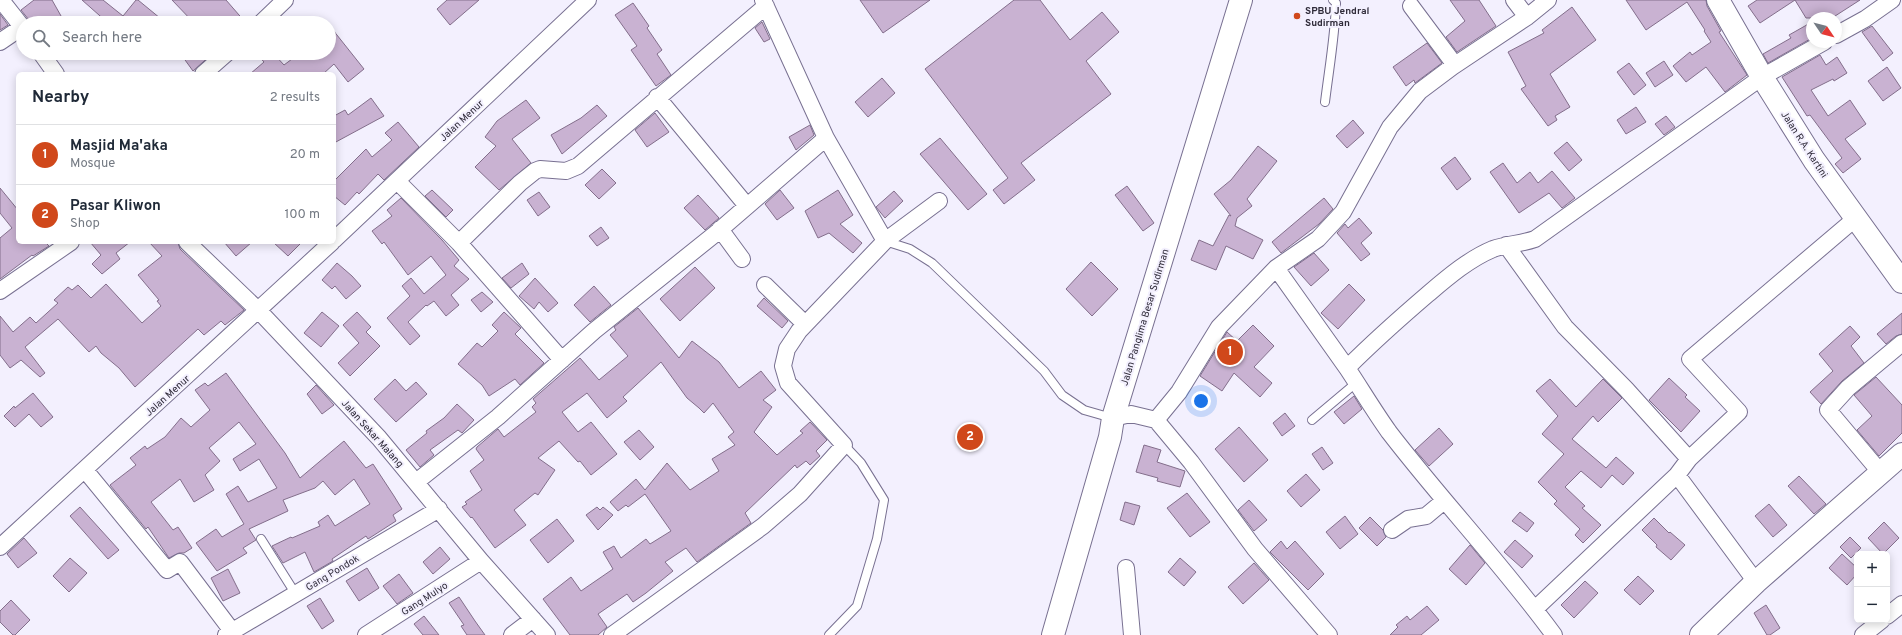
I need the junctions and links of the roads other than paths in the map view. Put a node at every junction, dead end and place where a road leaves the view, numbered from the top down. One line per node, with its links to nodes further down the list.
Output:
1 (1, 0): 16 (street)
2 (286, 0): 14 (street)
3 (588, 0): 30 (street, Jalan Menur)
4 (1241, 0): 53 (main road, Jalan Panglima Besar Sudirman)
5 (1333, 0): 28 (lane)
6 (1514, 0): 15 (street)
7 (1548, 0): 15 (street)
8 (1718, 0): 26 (main road, Jalan R.A. Kartini)
9 (1892, 0): 18 (street)
10 (1898, 0): 13 (street)
11 (764, 3): 27 (street); 29 (street)
12 (1411, 6): 23 (street)
13 (1902, 6)
14 (269, 16)
15 (1527, 17): 23 (street)
16 (16, 19)
17 (16, 31): 19 (street)
18 (1842, 32)
19 (0, 42)
20 (1813, 48): 26 (street)
21 (46, 60): 24 (street)
22 (220, 60): 25 (street)
23 (1455, 65): 43 (street)
24 (55, 72)
25 (209, 72)
26 (1762, 77): 33 (main road, Jalan R.A. Kartini); 41 (street)
27 (658, 97): 32 (street); 37 (street)
28 (1325, 102)
29 (826, 138): 32 (street); 36 (street)
30 (397, 181): 35 (street, Jalan Menur); 37 (street)
31 (939, 201): 36 (street)
32 (747, 206): 34 (street)
33 (1856, 218): 44 (main road, Jalan R.A. Kartini); 58 (street)
34 (720, 229): 42 (street); 50 (street)
35 (336, 238)
36 (885, 242): 48 (street); 53 (lane)
37 (459, 243): 50 (street)
38 (68, 244): 46 (street)
39 (189, 244): 47 (street, Jalan Sekar Malang)
40 (330, 244): 47 (street, Jalan Menur)
41 (1506, 245): 51 (street); 58 (street)
42 (742, 259)
43 (1276, 268): 51 (street); 54 (street)
44 (1902, 282)
45 (765, 285): 48 (street)
46 (0, 291)
47 (258, 311): 59 (street, Jalan Menur); 62 (street, Jalan Sekar Malang)
48 (805, 324): 56 (street)
49 (1902, 343): 60 (street)
50 (562, 360): 62 (street)
51 (1347, 368): 52 (street)
52 (1356, 383): 55 (lane); 63 (street)
53 (1113, 418): 54 (street); 83 (main road, Jalan Panglima Besar Sudirman)
54 (1156, 420): 85 (street)
55 (1312, 420)
56 (844, 445): 81 (street); 82 (lane)
57 (1902, 454): 60 (main road)
58 (1689, 459): 61 (street)
59 (85, 470): 67 (street, Jalan Menur); 77 (street)
60 (1881, 473): 70 (main road)
61 (1677, 475): 70 (street); 73 (street)
62 (416, 482): 64 (street, Jalan Sekar Malang)
63 (1444, 501): 65 (street); 73 (street)
64 (439, 509): 68 (street, Jalan Sekar Malang); 71 (street, Gang Pondok)
65 (1392, 530)
66 (261, 539): 71 (lane)
67 (0, 547)
68 (481, 561): 75 (street, Jalan Sekar Malang); 78 (street, Gang Mulyo)
69 (1126, 568): 84 (street)
70 (1756, 582): 87 (main road)
71 (295, 594): 77 (street, Gang Pondok)
72 (1902, 604): 74 (street)
73 (1535, 609): 86 (street)
74 (1890, 614)
75 (533, 619): 79 (street); 80 (street, Jalan Sekar Malang)
76 (1878, 623): 88 (street)
77 (229, 633)
78 (366, 635)
79 (512, 635)
80 (547, 635)
81 (612, 635)
82 (829, 635)
83 (1053, 635)
84 (1132, 635)
85 (1330, 635)
86 (1554, 635)
87 (1701, 635)
88 (1863, 635)

